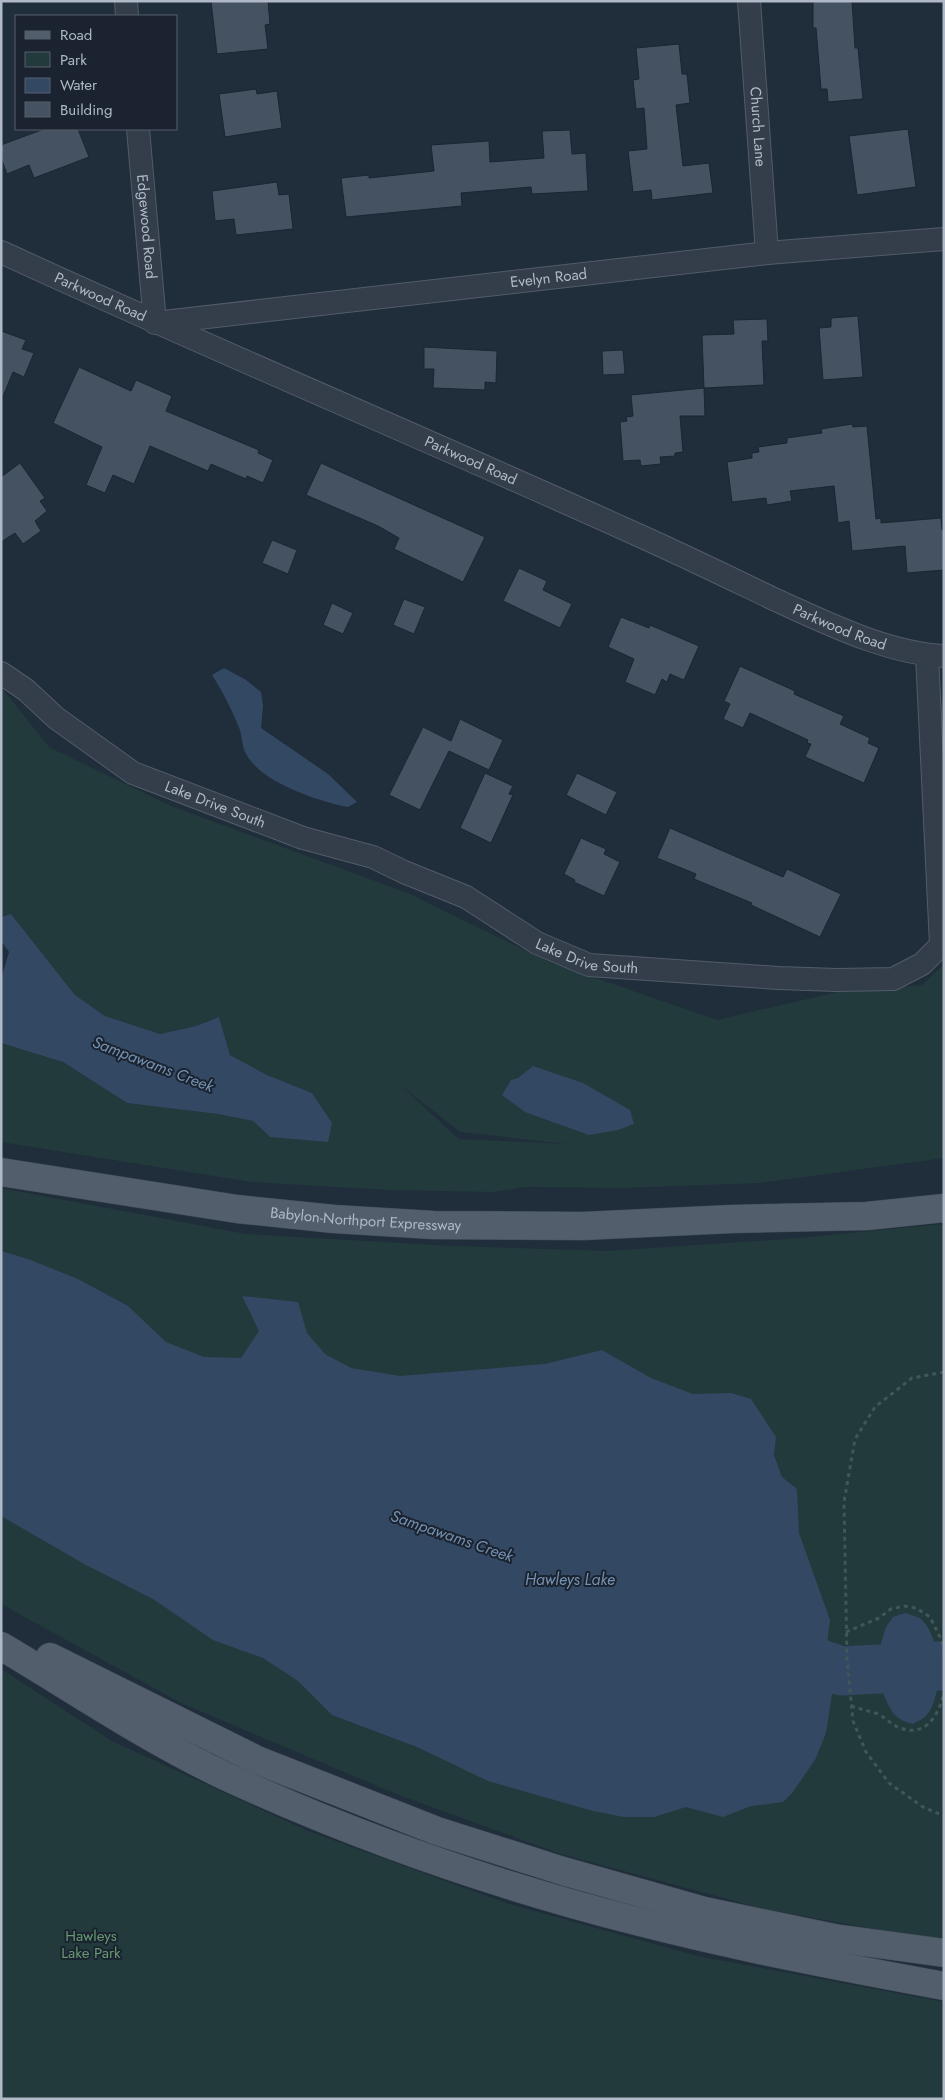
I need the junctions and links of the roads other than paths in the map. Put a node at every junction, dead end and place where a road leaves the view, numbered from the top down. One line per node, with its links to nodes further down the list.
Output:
1 (126, 1): 3 (street)
2 (749, 1): 7 (street, Church Lane)
3 (127, 15)
4 (138, 130): 8 (street, Edgewood Road)
5 (944, 238): 7 (street, Evelyn Road)
6 (1, 252): 8 (street, Parkwood Road)
7 (767, 253): 8 (street, Evelyn Road)
8 (155, 322): 9 (street, Parkwood Road)
9 (936, 656): 10 (street, Lake Drive South)
10 (1, 673)
11 (1, 1172): 14 (main road, Babylon-Northport Expressway)
12 (944, 1190): 14 (main road)
13 (944, 1208): 14 (main road)
14 (732, 1219)
15 (1, 1628): 17 (main road)
16 (1, 1646): 18 (main road)
17 (944, 1954)
18 (944, 1986)

